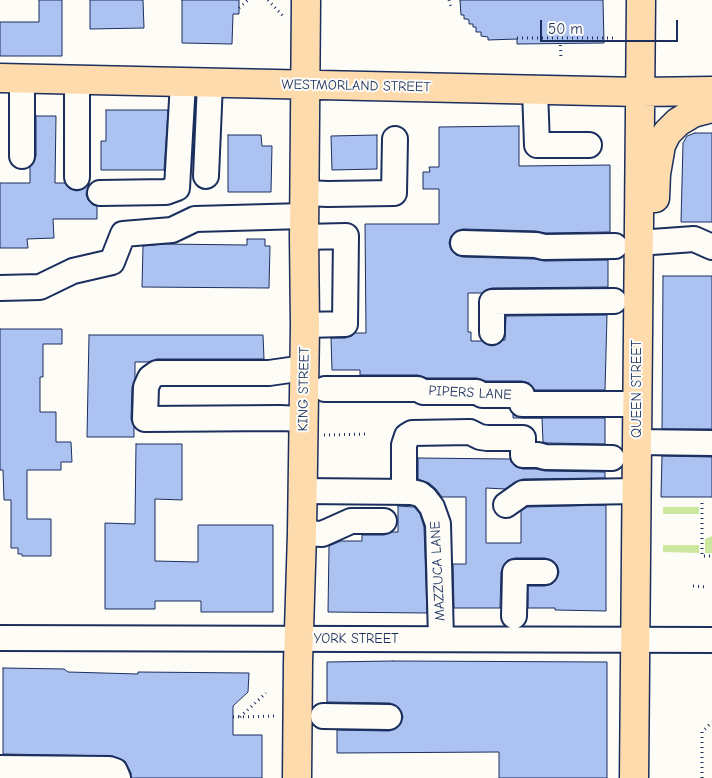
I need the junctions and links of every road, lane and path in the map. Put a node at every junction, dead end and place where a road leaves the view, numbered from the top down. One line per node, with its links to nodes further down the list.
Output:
1 (248, 0): 7 (path)
2 (268, 0): 8 (path)
3 (306, 0): 19 (main road, KING STREET)
4 (449, 0): 6 (path)
5 (641, 0): 22 (main road, QUEEN STREET)
6 (451, 7)
7 (239, 8)
8 (287, 19)
9 (599, 34): 12 (path)
10 (560, 37): 11 (path); 12 (path); 14 (path)
11 (517, 38)
12 (602, 38): 13 (path)
13 (617, 38)
14 (561, 58)
15 (11, 78): 16 (main road, WESTMORLAND STREET); 26 (street)
16 (78, 80): 17 (main road, WESTMORLAND STREET); 27 (street)
17 (183, 82): 18 (main road, WESTMORLAND STREET); 29 (street)
18 (210, 83): 19 (main road, WESTMORLAND STREET); 28 (street)
19 (306, 85): 20 (main road, WESTMORLAND STREET); 30 (main road, KING STREET)
20 (535, 90): 22 (main road, WESTMORLAND STREET); 25 (street)
21 (712, 91): 22 (main road, WESTMORLAND STREET)
22 (640, 92): 32 (main road, QUEEN STREET)
23 (712, 108): 32 (main road)
24 (395, 139): 30 (street)
25 (589, 144)
26 (22, 156)
27 (77, 176)
28 (206, 176)
29 (100, 193)
30 (304, 215): 34 (street); 36 (main road, KING STREET); 36 (street)
31 (463, 243): 32 (street)
32 (626, 245): 33 (street); 40 (main road, QUEEN STREET)
33 (712, 247)
34 (0, 288)
35 (614, 302): 37 (street)
36 (305, 324): 38 (main road, KING STREET)
37 (492, 332)
38 (304, 368): 41 (main road, KING STREET); 41 (street)
39 (325, 389): 40 (street, PIPERS LANE)
40 (637, 404): 43 (main road, QUEEN STREET)
41 (314, 427): 42 (path); 46 (main road, KING STREET)
42 (367, 434)
43 (637, 442): 44 (street); 47 (main road, QUEEN STREET)
44 (712, 443)
45 (612, 458): 48 (street)
46 (302, 491): 48 (street); 52 (main road, KING STREET)
47 (636, 491): 50 (street); 61 (main road, QUEEN STREET)
48 (404, 492): 60 (street, MAZZUCA LANE)
49 (702, 503): 53 (path)
50 (506, 505)
51 (384, 521): 52 (street)
52 (302, 533): 59 (main road, KING STREET)
53 (712, 556)
54 (545, 572): 57 (street)
55 (693, 586): 56 (path)
56 (707, 587)
57 (514, 616)
58 (0, 638): 59 (street, YORK STREET)
59 (299, 639): 60 (street, YORK STREET); 64 (main road, KING STREET)
60 (441, 639): 61 (street, YORK STREET)
61 (635, 640): 62 (street, YORK STREET); 72 (main road, QUEEN STREET)
62 (712, 640)
63 (266, 693): 66 (path)
64 (310, 716): 65 (street); 66 (path); 71 (main road, KING STREET)
65 (389, 716)
66 (240, 717): 67 (path)
67 (233, 718)
68 (712, 722): 73 (path)
69 (0, 768): 70 (street)
70 (118, 778)
71 (297, 778)
72 (634, 778)
73 (702, 778)

